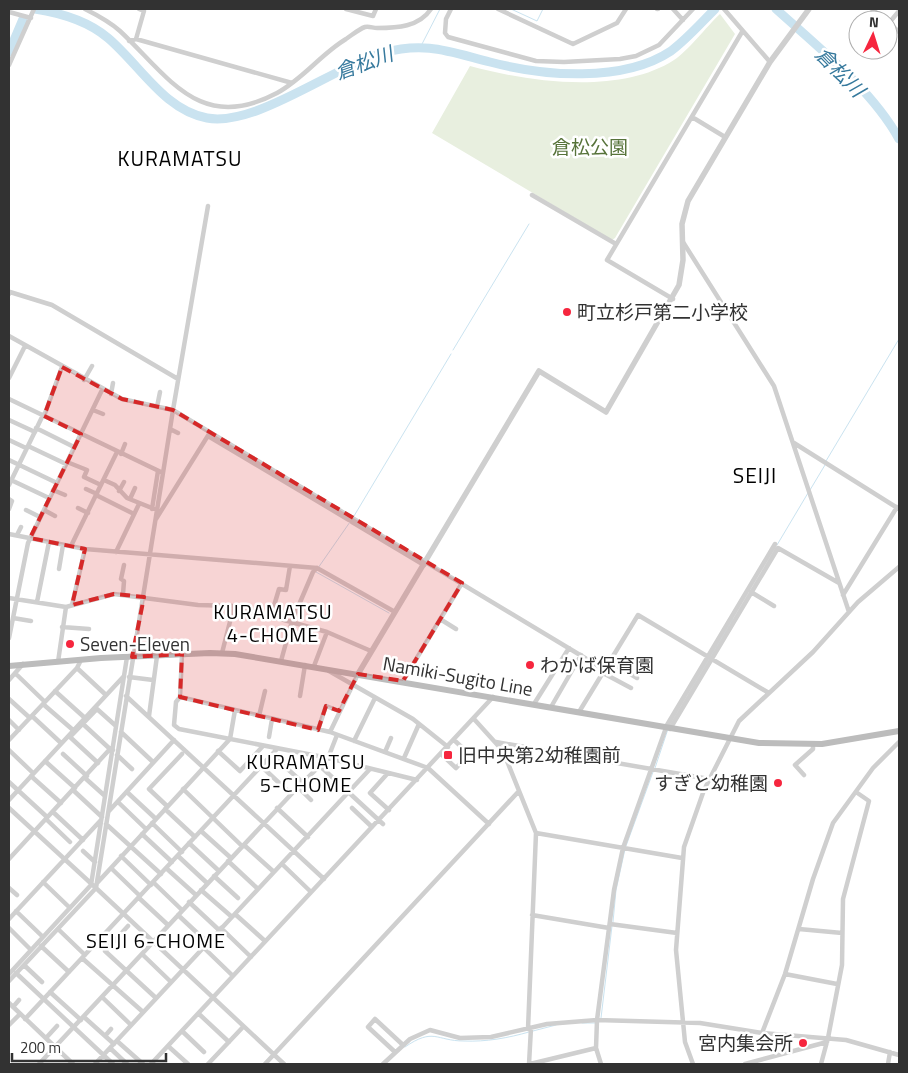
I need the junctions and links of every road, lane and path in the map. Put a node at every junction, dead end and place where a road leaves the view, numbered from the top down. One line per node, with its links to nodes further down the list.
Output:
1 (34, 9): 18 (street)
2 (85, 9): 16 (street)
3 (97, 9): 16 (street)
4 (139, 9): 22 (street)
5 (346, 9): 17 (street)
6 (376, 9): 17 (street)
7 (431, 9): 20 (street)
8 (451, 9): 19 (street)
9 (498, 9): 10 (street)
10 (626, 9)
11 (672, 9): 19 (street)
12 (693, 9): 19 (street)
13 (724, 9): 21 (street)
14 (809, 9): 24 (street)
15 (9, 12): 18 (street)
16 (95, 14): 23 (street)
17 (372, 16): 20 (street)
18 (31, 18): 25 (street)
19 (683, 20)
20 (366, 27): 26 (street)
21 (742, 32): 24 (street); 27 (street)
22 (136, 39): 23 (street); 26 (street)
23 (129, 41): 26 (street)
24 (770, 62): 28 (street)
25 (9, 65)
26 (292, 83)
27 (692, 117): 28 (street); 32 (street)
28 (724, 136): 31 (street)
29 (532, 195): 32 (street)
30 (208, 206): 41 (street)
31 (682, 242): 34 (street); 60 (street)
32 (616, 244): 34 (street)
33 (9, 294): 41 (street)
34 (673, 299): 107 (street)
35 (9, 336): 36 (street)
36 (25, 346): 38 (street); 39 (street)
37 (92, 366): 42 (street)
38 (62, 367): 42 (street); 52 (street)
39 (11, 369): 40 (street)
40 (9, 378)
41 (178, 379): 50 (street)
42 (84, 380): 44 (street)
43 (113, 383): 46 (street)
44 (102, 390): 46 (street); 49 (street)
45 (160, 392): 48 (street)
46 (111, 394): 48 (street)
47 (9, 398): 52 (street)
48 (157, 407): 50 (street)
49 (93, 410): 51 (street); 57 (street)
50 (173, 410): 54 (street); 58 (street)
51 (102, 414)
52 (43, 415): 55 (street); 57 (street)
53 (9, 420): 55 (street)
54 (170, 429): 56 (street); 70 (street)
55 (35, 430): 62 (street); 63 (street)
56 (178, 433)
57 (80, 434): 63 (street); 65 (street)
58 (209, 434): 95 (street); 107 (street); 107 (street)
59 (9, 440): 62 (street)
60 (794, 442): 64 (street); 66 (street)
61 (125, 444): 65 (street)
62 (27, 447): 68 (street); 69 (street)
63 (74, 447): 68 (street)
64 (805, 450): 66 (street); 86 (street)
65 (119, 453): 70 (street); 73 (street)
66 (799, 458): 114 (street)
67 (9, 460): 69 (street)
68 (66, 463): 73 (street); 74 (street)
69 (18, 465): 71 (street); 74 (street)
70 (160, 472): 90 (street)
71 (10, 482): 81 (street)
72 (124, 482): 78 (street)
73 (102, 483): 78 (street); 80 (street)
74 (56, 484): 77 (street)
75 (135, 488): 83 (street)
76 (86, 489): 80 (street)
77 (54, 490): 79 (street); 81 (street)
78 (120, 491): 83 (street)
79 (65, 495)
80 (96, 495): 91 (street); 92 (street)
81 (50, 498): 89 (street)
82 (9, 499): 87 (street)
83 (130, 499): 84 (street)
84 (139, 504): 90 (street); 92 (street)
85 (78, 508): 91 (street)
86 (898, 508): 117 (street)
87 (9, 509)
88 (26, 510): 94 (street)
89 (44, 510): 93 (street); 94 (street)
90 (155, 510): 95 (street)
91 (88, 513): 103 (street)
92 (134, 514): 105 (street)
93 (55, 516)
94 (40, 517): 99 (street)
95 (155, 520): 106 (street)
96 (21, 527): 98 (street)
97 (9, 534): 98 (street)
98 (17, 535): 99 (street)
99 (30, 538): 100 (street); 120 (street)
100 (49, 542): 102 (street); 121 (street)
101 (775, 544): 145 (street)
102 (63, 545): 103 (street); 112 (street)
103 (71, 546): 104 (street)
104 (85, 549): 105 (street); 122 (street)
105 (116, 552): 106 (street)
106 (150, 555): 109 (street); 118 (street)
107 (425, 563): 113 (street); 126 (street)
108 (124, 566): 116 (street)
109 (290, 566): 111 (street); 128 (street)
110 (899, 566): 127 (street)
111 (317, 568): 126 (street); 132 (street)
112 (59, 569)
113 (462, 583): 130 (street); 138 (street)
114 (840, 584): 115 (street); 117 (street)
115 (751, 592): 124 (street); 145 (street)
116 (123, 594): 118 (street); 122 (street)
117 (844, 595): 127 (street)
118 (144, 597): 123 (street); 144 (street)
119 (9, 598): 120 (street)
120 (16, 599): 121 (street); 129 (street)
121 (38, 602): 125 (street)
122 (72, 605): 125 (street)
123 (234, 606): 128 (street); 140 (street)
124 (774, 606)
125 (66, 607): 133 (street)
126 (394, 612): 139 (street)
127 (849, 612): 168 (street)
128 (271, 616): 132 (street)
129 (13, 618): 131 (street); 137 (street)
130 (440, 619): 135 (street); 163 (street)
131 (31, 621)
132 (292, 621): 136 (street); 147 (street)
133 (62, 627): 134 (street); 148 (street)
134 (89, 629)
135 (456, 629)
136 (327, 632): 139 (street); 153 (street)
137 (9, 638)
138 (569, 648): 142 (street); 177 (street)
139 (371, 651): 158 (street)
140 (222, 653): 141 (main road, Namiki-Sugito Line); 147 (main road, Namiki-Sugito Line)
141 (182, 654): 143 (main road, Namiki-Sugito Line); 172 (street)
142 (581, 655): 156 (street); 178 (street)
143 (157, 656): 144 (main road, Namiki-Sugito Line); 162 (street)
144 (130, 657): 146 (main road, Namiki-Sugito Line); 159 (street)
145 (710, 657): 149 (street); 168 (street); 192 (street)
146 (81, 660): 148 (main road, Namiki-Sugito Line); 154 (street)
147 (281, 661): 151 (main road, Namiki-Sugito Line)
148 (58, 662): 150 (main road, Namiki-Sugito Line)
149 (610, 662): 156 (street); 160 (street)
150 (23, 664): 152 (main road, Namiki-Sugito Line); 157 (street)
151 (305, 665): 153 (main road, Namiki-Sugito Line); 171 (street)
152 (9, 666)
153 (314, 666): 155 (main road, Namiki-Sugito Line)
154 (77, 668): 166 (street); 169 (street)
155 (323, 668): 158 (main road, Namiki-Sugito Line); 164 (street)
156 (604, 671): 165 (street); 181 (street)
157 (15, 673): 161 (street); 176 (street)
158 (358, 674): 163 (main road, Namiki-Sugito Line); 164 (street)
159 (127, 676): 162 (street); 169 (street); 170 (street); 191 (street)
160 (637, 678)
161 (9, 680)
162 (153, 680): 182 (street)
163 (403, 682): 173 (main road, Namiki-Sugito Line)
164 (352, 686): 174 (street); 180 (street)
165 (631, 688)
166 (55, 691): 176 (street); 185 (street)
167 (265, 691): 183 (street)
168 (769, 693): 204 (street)
169 (106, 695): 185 (street)
170 (126, 696): 182 (street); 197 (street)
171 (300, 696)
172 (180, 697): 179 (street); 203 (street)
173 (493, 697): 177 (main road, Namiki-Sugito Line); 187 (street)
174 (375, 698): 190 (street); 208 (street)
175 (9, 699): 184 (street)
176 (44, 703): 184 (street); 194 (street)
177 (534, 704): 178 (main road, Namiki-Sugito Line)
178 (551, 707): 181 (main road, Namiki-Sugito Line)
179 (235, 710): 183 (street); 203 (street)
180 (339, 711): 195 (street); 198 (street)
181 (579, 712): 192 (main road, Namiki-Sugito Line)
182 (149, 716): 206 (street)
183 (260, 716): 186 (street)
184 (31, 717): 193 (street); 212 (street)
185 (85, 718): 194 (street)
186 (272, 719): 195 (street); 201 (street)
187 (474, 719): 207 (street); 210 (street)
188 (9, 720): 193 (street)
189 (83, 724): 191 (street); 218 (street); 230 (street)
190 (419, 724): 199 (street); 227 (street)
191 (116, 726): 218 (street)
192 (668, 728): 204 (main road, Namiki-Sugito Line); 236 (street)
193 (19, 730): 205 (street)
194 (73, 730): 212 (street)
195 (318, 730): 198 (street)
196 (899, 730): 213 (main road, Namiki-Sugito Line)
197 (120, 732): 225 (street); 229 (street)
198 (330, 732): 200 (street)
199 (431, 734): 209 (street); 215 (street)
200 (337, 735): 208 (street); 226 (street)
201 (268, 737)
202 (391, 738): 220 (street)
203 (230, 739): 214 (street); 219 (street)
204 (731, 739): 213 (main road, Namiki-Sugito Line); 242 (street)
205 (9, 740)
206 (174, 740): 229 (street); 233 (street)
207 (454, 740): 215 (street); 223 (street)
208 (354, 741): 220 (street)
209 (428, 741)
210 (496, 742): 236 (street); 250 (street)
211 (899, 742): 253 (street)
212 (61, 743): 228 (street)
213 (813, 744): 240 (street)
214 (263, 746): 216 (street); 219 (street)
215 (448, 747): 223 (street)
216 (277, 749): 224 (street); 226 (street)
217 (9, 750): 239 (street)
218 (111, 750): 230 (street); 255 (street)
219 (218, 751): 233 (street)
220 (384, 752): 227 (street)
221 (63, 754): 241 (street)
222 (182, 754): 261 (street)
223 (441, 754): 234 (street)
224 (272, 755): 231 (street); 245 (street)
225 (117, 756): 237 (street); 267 (street)
226 (328, 758): 232 (street); 235 (street)
227 (404, 758): 234 (street)
228 (45, 760): 239 (street); 247 (street)
229 (153, 762): 251 (street)
230 (98, 763): 241 (street)
231 (261, 766): 254 (street); 256 (street)
232 (320, 766): 245 (street); 252 (street)
233 (203, 768): 248 (street); 256 (street)
234 (428, 768): 243 (street); 275 (street)
235 (370, 769): 238 (street); 252 (street)
236 (652, 769): 242 (street); 289 (street)
237 (132, 770)
238 (388, 773): 243 (street); 265 (street)
239 (32, 774): 249 (street); 260 (street)
240 (804, 775)
241 (86, 777): 247 (street); 255 (street)
242 (709, 779): 295 (street)
243 (417, 780): 265 (street)
244 (9, 782): 249 (street)
245 (302, 782): 246 (street)
246 (298, 787): 254 (street); 258 (street)
247 (74, 789): 260 (street); 269 (street)
248 (183, 789): 261 (street); 270 (street)
249 (18, 790): 257 (street); 268 (street)
250 (519, 791): 275 (street); 280 (street)
251 (127, 792): 259 (street); 271 (street)
252 (349, 792): 272 (street); 282 (street)
253 (856, 792): 337 (street); 339 (street)
254 (291, 794): 263 (street)
255 (105, 796): 269 (street)
256 (234, 796): 270 (street); 274 (street)
257 (9, 800)
258 (311, 800)
259 (118, 802): 267 (street); 277 (street)
260 (61, 803): 266 (street)
261 (166, 807): 271 (street); 283 (street)
262 (9, 808): 279 (street)
263 (278, 808): 274 (street); 282 (street)
264 (352, 808): 276 (street)
265 (388, 810): 272 (street)
266 (52, 812): 268 (street); 284 (street)
267 (108, 812): 273 (street)
268 (46, 818): 279 (street); 285 (street)
269 (102, 818): 284 (street); 299 (street)
270 (213, 818): 278 (street); 287 (street)
271 (154, 821): 277 (street); 291 (street)
272 (381, 822): 276 (street)
273 (106, 824): 288 (street); 310 (street)
274 (263, 824): 287 (street); 292 (street)
275 (489, 824): 398 (street)
276 (372, 827): 308 (street)
277 (146, 829): 281 (street)
278 (201, 831): 283 (street); 298 (street)
279 (34, 832): 296 (street); 297 (street)
280 (536, 833): 289 (street); 329 (street)
281 (142, 834): 288 (street); 300 (street)
282 (308, 836): 292 (street)
283 (195, 837): 286 (street)
284 (82, 840): 297 (street)
285 (70, 842)
286 (190, 844): 291 (street); 304 (street)
287 (243, 845): 298 (street); 305 (street)
288 (130, 846): 293 (street); 306 (street)
289 (623, 848): 295 (street); 333 (street)
290 (83, 851): 299 (street)
291 (182, 852): 294 (street)
292 (294, 852): 301 (street); 308 (street)
293 (121, 856): 302 (street); 311 (street)
294 (178, 856): 300 (street); 312 (street)
295 (682, 858): 338 (street)
296 (9, 859)
297 (64, 860): 309 (street); 313 (street)
298 (229, 860): 304 (street); 315 (street)
299 (95, 862): 313 (street)
300 (172, 862): 303 (street)
301 (282, 864): 305 (street); 317 (street)
302 (110, 868): 310 (street); 320 (street)
303 (166, 868): 306 (street); 319 (street)
304 (219, 871): 307 (street)
305 (274, 872): 315 (street)
306 (161, 874): 311 (street)
307 (214, 876): 312 (street); 321 (street)
308 (324, 879): 317 (street)
309 (43, 882): 323 (street); 325 (street)
310 (97, 882): 313 (street)
311 (152, 884): 320 (street); 324 (street)
312 (207, 884): 316 (street)
313 (94, 886): 323 (street); 326 (street); 335 (street)
314 (9, 888): 318 (street)
315 (258, 889): 328 (street)
316 (202, 890): 319 (street); 328 (street)
317 (311, 892): 341 (street)
318 (17, 895)
319 (196, 896): 322 (street)
320 (140, 897): 326 (street); 331 (street)
321 (238, 898)
322 (189, 902): 324 (street); 336 (street)
323 (70, 908): 340 (street)
324 (182, 910): 327 (street)
325 (16, 911): 330 (street); 340 (street)
326 (124, 914): 342 (street); 348 (street)
327 (178, 915): 331 (street); 343 (street)
328 (233, 915): 336 (street); 341 (street)
329 (532, 915): 333 (street); 382 (street)
330 (9, 919)
331 (168, 925): 342 (street)
332 (128, 926): 353 (street)
333 (610, 926): 338 (street); 374 (street)
334 (9, 928): 346 (street)
335 (58, 929): 344 (street); 348 (street)
336 (220, 929): 343 (street); 349 (street)
337 (799, 929): 339 (street); 355 (street)
338 (677, 933): 375 (street)
339 (842, 933): 360 (street)
340 (43, 937): 346 (street)
341 (265, 941): 349 (street)
342 (153, 942): 347 (street); 351 (street)
343 (208, 943): 345 (street)
344 (41, 946): 350 (street); 354 (street)
345 (204, 947): 351 (street); 356 (street)
346 (31, 950): 352 (street)
347 (142, 954): 353 (street); 359 (street)
348 (83, 956): 354 (street); 361 (street)
349 (251, 957): 356 (street)
350 (24, 965): 352 (street); 358 (street)
351 (183, 969): 359 (street); 365 (street)
352 (11, 971): 357 (street); 366 (street)
353 (126, 971): 361 (street); 364 (street)
354 (69, 972): 362 (street)
355 (785, 974): 360 (street); 384 (street)
356 (233, 976): 365 (street)
357 (9, 981)
358 (42, 982)
359 (171, 982): 364 (street)
360 (837, 984): 387 (street)
361 (113, 985): 363 (street); 369 (street)
362 (50, 992): 366 (street); 372 (street)
363 (102, 997): 372 (street); 377 (street)
364 (156, 998): 369 (street)
365 (213, 998): 371 (street); 380 (street)
366 (44, 999): 373 (street); 379 (street)
367 (19, 1000): 368 (street)
368 (11, 1005): 370 (street)
369 (143, 1012): 377 (street)
370 (20, 1014): 373 (street); 376 (street)
371 (199, 1014): 383 (street); 388 (street)
372 (82, 1018): 379 (street); 385 (street)
373 (25, 1019): 386 (street)
374 (598, 1020): 375 (street); 382 (street); 393 (street)
375 (684, 1023): 384 (street); 416 (street)
376 (9, 1025)
377 (131, 1025): 389 (street)
378 (57, 1026): 386 (street)
379 (74, 1027): 392 (street); 397 (street)
380 (243, 1027): 388 (street); 398 (street)
381 (111, 1029): 385 (street)
382 (530, 1029): 390 (street); 414 (street)
383 (182, 1031): 391 (street); 394 (street)
384 (762, 1033): 387 (street)
385 (105, 1036): 389 (street)
386 (46, 1038): 392 (street)
387 (828, 1040): 396 (street); 417 (street); 418 (street)
388 (229, 1042): 410 (street)
389 (113, 1044): 397 (street); 405 (street); 406 (street)
390 (403, 1045): 395 (street); 395 (street)
391 (168, 1046): 400 (street); 409 (street)
392 (55, 1047): 401 (street); 402 (street)
393 (596, 1048): 414 (street); 415 (street)
394 (204, 1052)
395 (395, 1052): 413 (street)
396 (890, 1052): 399 (street); 419 (street)
397 (103, 1055): 403 (street); 404 (street)
398 (274, 1055): 411 (street); 412 (street)
399 (899, 1055)
400 (156, 1059): 407 (street); 408 (street)
401 (39, 1064)
402 (73, 1064)
403 (95, 1064)
404 (113, 1064)
405 (127, 1064)
406 (143, 1064)
407 (151, 1064)
408 (162, 1064)
409 (188, 1064)
410 (208, 1064)
411 (265, 1064)
412 (284, 1064)
413 (383, 1064)
414 (529, 1064)
415 (601, 1064)
416 (693, 1064)
417 (745, 1064)
418 (821, 1064)
419 (888, 1064)

